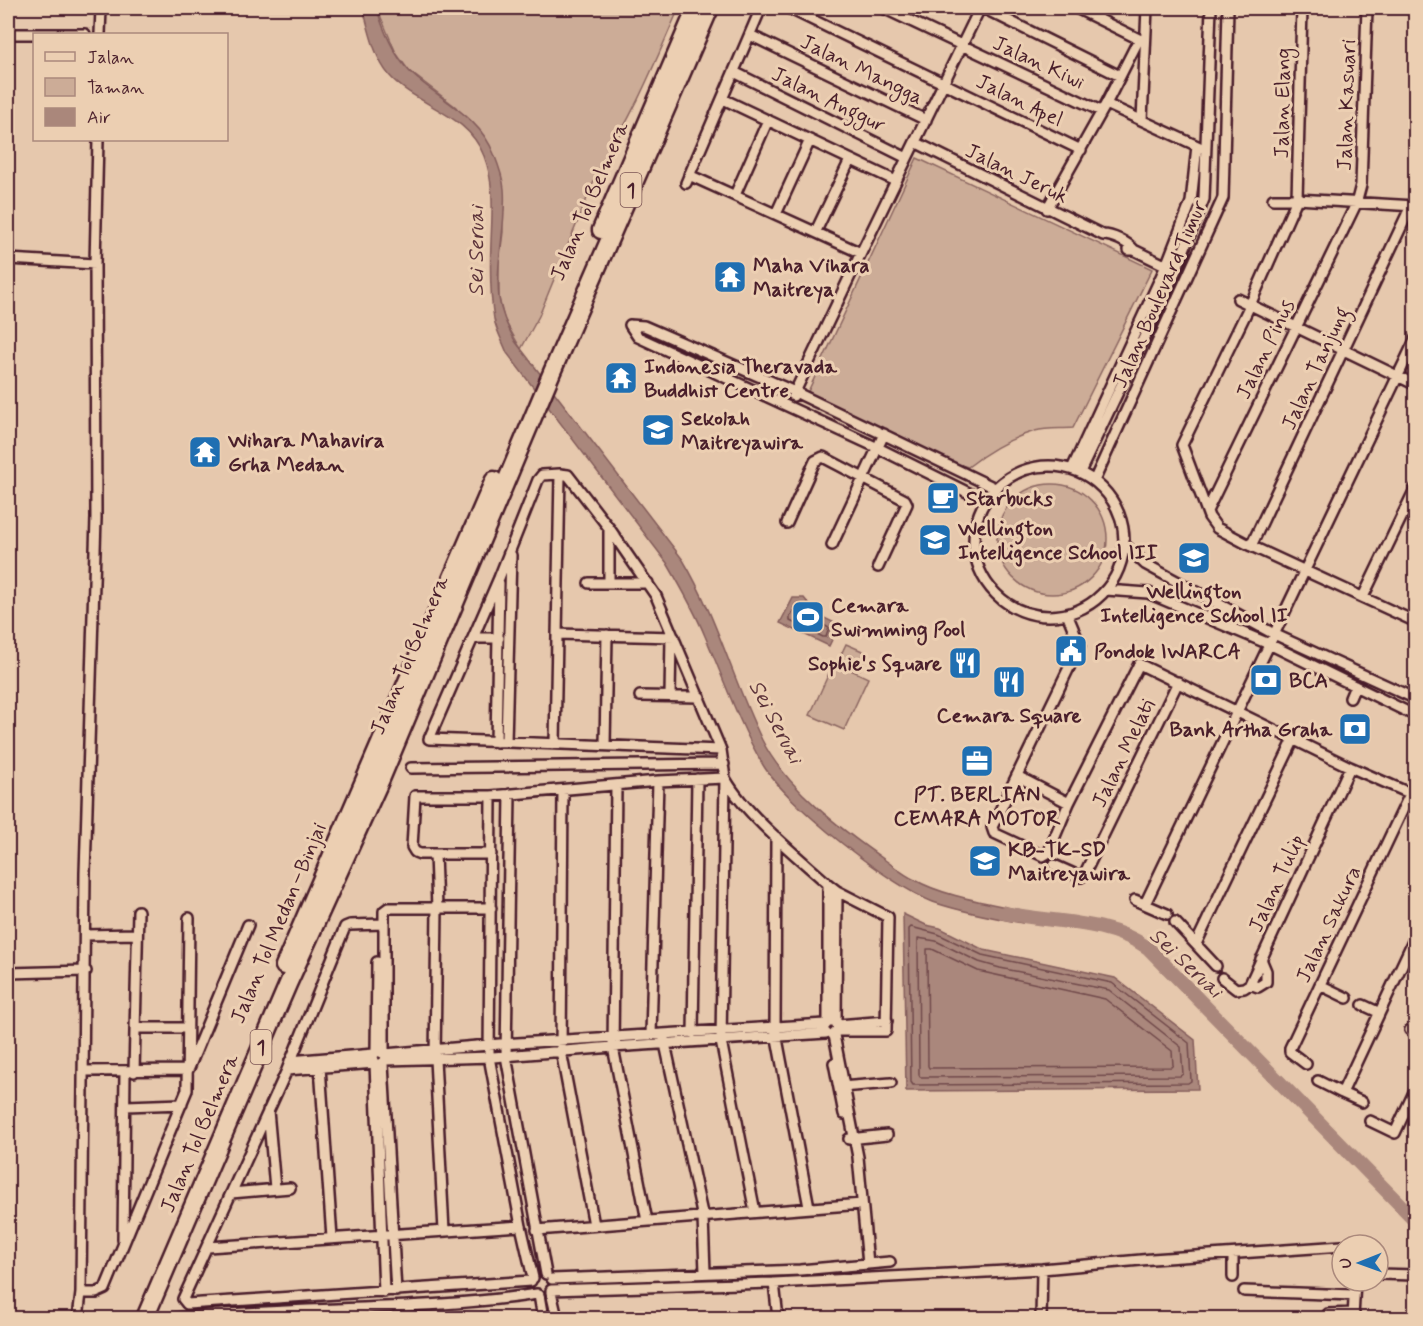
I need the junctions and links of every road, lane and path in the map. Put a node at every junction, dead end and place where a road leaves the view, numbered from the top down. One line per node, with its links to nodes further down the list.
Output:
1 (101, 8): 14 (street)
2 (696, 8): 57 (highway, Jalan Tol Belmera / 1)
3 (710, 8): 57 (highway, Jalan Tol Belmera / 1)
4 (761, 8): 17 (street)
5 (788, 8): 22 (street, Jalan Apel)
6 (883, 8): 19 (street, Jalan Kiwi)
7 (981, 8): 19 (street); 21 (street)
8 (1076, 8): 18 (street)
9 (1146, 8): 18 (street)
10 (1211, 8): 33 (street, Jalan Boulevard Timur)
11 (1228, 8): 50 (street, Jalan Boulevard Timur)
12 (1302, 8): 38 (street, Jalan Elang)
13 (1367, 8): 40 (street, Jalan Kasuari)
14 (100, 33)
15 (8, 34): 16 (street)
16 (33, 34)
17 (750, 35): 20 (street); 26 (street, Jalan Mangga)
18 (1142, 40): 21 (street); 27 (street)
19 (961, 45): 22 (street); 24 (street, Jalan Kiwi)
20 (734, 72): 23 (street); 34 (street, Jalan Anggur)
21 (1120, 76): 24 (street)
22 (943, 82): 26 (street); 32 (street, Jalan Apel)
23 (723, 99): 25 (street); 37 (street)
24 (1103, 108): 27 (street, Jalan Kiwi); 32 (street)
25 (768, 120): 28 (street); 37 (street)
26 (926, 120): 30 (street)
27 (1142, 120): 31 (street, Jalan Kiwi)
28 (810, 140): 35 (street); 43 (street)
29 (98, 141): 47 (street)
30 (915, 142): 34 (street); 42 (street, Jalan Jeruk)
31 (1197, 146): 33 (street, Jalan Kiwi); 48 (street, Jalan Boulevard Timur)
32 (1081, 150): 42 (street)
33 (1207, 151): 49 (street, Jalan Boulevard Timur)
34 (907, 158): 36 (street)
35 (850, 160): 36 (street); 44 (street)
36 (896, 181): 45 (street)
37 (735, 195): 43 (street)
38 (1297, 199): 39 (street); 40 (street); 52 (street)
39 (1273, 200)
40 (1356, 204): 41 (street); 53 (street, Jalan Pinus)
41 (1413, 206): 55 (street, Jalan Tanjung)
42 (1047, 209): 48 (street, Jalan Jeruk)
43 (776, 214): 44 (street)
44 (816, 231): 45 (street)
45 (861, 253): 61 (street)
46 (8, 259): 47 (street)
47 (95, 264): 146 (street)
48 (1166, 266): 49 (street, Jalan Jeruk); 65 (street, Jalan Boulevard Timur)
49 (1176, 270): 50 (street, Jalan Jeruk); 65 (street, Jalan Boulevard Timur)
50 (1187, 276): 67 (street, Jalan Boulevard Timur)
51 (1238, 299): 52 (street)
52 (1250, 305): 53 (street); 75 (street)
53 (1296, 327): 55 (street); 75 (street, Jalan Pinus)
54 (1416, 338): 59 (street)
55 (1344, 350): 59 (street); 81 (street, Jalan Tanjung)
56 (716, 359): 58 (street); 58 (street); 61 (street)
57 (548, 368): 62 (highway, Jalan Tol Belmera / 1)
58 (711, 372): 63 (street)
59 (1398, 377): 60 (street); 83 (street)
60 (1416, 385)
61 (795, 392): 63 (street); 64 (street)
62 (533, 403): 118 (highway, Jalan Tol Belmera / 1); 234 (highway, Jalan Tol Belmera / 1)
63 (788, 406): 66 (street)
64 (884, 434): 66 (street); 73 (street)
65 (1090, 442): 67 (street); 68 (street, Jalan Boulevard Timur)
66 (878, 448): 70 (street); 74 (street)
67 (1107, 451): 71 (street, Jalan Boulevard Timur)
68 (1076, 471): 71 (street); 73 (street)
69 (560, 474): 77 (street); 80 (street); 92 (street)
70 (864, 478): 76 (street); 79 (street); 82 (street)
71 (1094, 481): 78 (street)
72 (1416, 487): 89 (street)
73 (995, 488): 74 (street)
74 (985, 501): 90 (street)
75 (1207, 511): 81 (street)
76 (787, 523)
77 (609, 528): 86 (street); 87 (street)
78 (1124, 544): 88 (street); 93 (street)
79 (832, 545)
80 (511, 546): 84 (street); 111 (street)
81 (1251, 546): 83 (street)
82 (878, 567)
83 (1304, 570): 89 (street); 93 (street)
84 (499, 578): 96 (street); 97 (street)
85 (589, 583): 86 (street)
86 (609, 583): 87 (street)
87 (648, 583): 95 (street)
88 (1106, 590): 90 (street); 98 (street)
89 (1363, 597): 91 (street)
90 (1067, 614): 119 (street)
91 (1416, 622)
92 (557, 634): 94 (street); 112 (street)
93 (1274, 634): 98 (street); 100 (street)
94 (607, 635): 95 (street); 113 (street)
95 (673, 637): 104 (street); 105 (street)
96 (473, 638): 97 (street); 111 (street)
97 (499, 638): 111 (street)
98 (1269, 644): 102 (street); 108 (street)
99 (1350, 657): 100 (street)
100 (1346, 667): 107 (street)
101 (1178, 682): 108 (street); 128 (street); 132 (street, Jalan Melati)
102 (1355, 686): 106 (street); 109 (street)
103 (640, 696): 104 (street)
104 (670, 696): 105 (street)
105 (700, 697): 114 (street)
106 (1350, 698)
107 (1416, 699)
108 (1236, 712): 110 (street); 136 (street)
109 (1416, 716)
110 (1294, 739): 116 (street); 148 (street)
111 (501, 742): 112 (street)
112 (555, 744): 113 (street)
113 (605, 745): 114 (street)
114 (721, 750): 115 (street)
115 (724, 764): 117 (street); 120 (street)
116 (1350, 767): 126 (street); 149 (street, Jalan Tulip)
117 (411, 768)
118 (365, 776): 233 (highway, Jalan Tol Medan–Binjai / 1)
119 (1017, 776): 128 (street); 128 (street)
120 (725, 778): 121 (street); 129 (street); 165 (street)
121 (697, 779): 122 (street); 163 (street)
122 (658, 781): 123 (street); 164 (street)
123 (616, 785): 124 (street); 168 (street)
124 (563, 790): 125 (street); 167 (street)
125 (510, 794): 127 (street); 169 (street)
126 (1413, 795): 155 (street, Jalan Sakura)
127 (491, 796): 130 (street); 131 (street)
128 (1069, 803)
129 (776, 837): 133 (street); 162 (street)
130 (435, 854): 131 (street); 137 (street)
131 (491, 855): 138 (street)
132 (1054, 865)
133 (828, 884): 134 (street); 161 (street)
134 (837, 891): 161 (street); 161 (street)
135 (1135, 900): 136 (street)
136 (1145, 904): 140 (street)
137 (437, 908): 138 (street); 144 (street); 171 (street)
138 (490, 908): 169 (street)
139 (138, 911): 145 (street)
140 (1167, 914)
141 (189, 918): 160 (street)
142 (1175, 922): 148 (street)
143 (248, 925): 177 (street)
144 (381, 925): 173 (street); 175 (street)
145 (137, 934): 146 (street); 159 (street)
146 (85, 935): 151 (street)
147 (1416, 935): 158 (street)
148 (1196, 944): 150 (street)
149 (1262, 959): 154 (street, Jalan Tulip); 154 (street)
150 (1216, 966)
151 (86, 970): 152 (street); 178 (street)
152 (8, 973)
153 (1222, 978): 154 (street)
154 (1250, 984)
155 (1320, 985): 156 (street); 174 (street, Jalan Sakura)
156 (1347, 998)
157 (1363, 1005): 158 (street)
158 (1378, 1012): 184 (street)
159 (136, 1028): 160 (street); 179 (street)
160 (187, 1028): 177 (street)
161 (832, 1028): 162 (street); 182 (street)
162 (776, 1031): 165 (street); 196 (street)
163 (693, 1033): 165 (street); 166 (street)
164 (651, 1035): 166 (street); 168 (street)
165 (721, 1036): 166 (street); 197 (street)
166 (664, 1039): 168 (street); 198 (street)
167 (561, 1040): 168 (street); 169 (street); 170 (street)
168 (613, 1042): 170 (street); 199 (street)
169 (496, 1044): 171 (street); 172 (street); 172 (street)
170 (561, 1051): 172 (street); 200 (street)
171 (435, 1054): 172 (street); 173 (street); 203 (street)
172 (497, 1056): 201 (street); 202 (street)
173 (381, 1057): 175 (street); 176 (street); 204 (street); 205 (street)
174 (1306, 1064)
175 (289, 1066): 176 (street); 188 (street)
176 (320, 1067): 206 (street)
177 (188, 1070): 179 (street); 186 (street)
178 (84, 1071): 179 (street); 225 (street)
179 (130, 1072): 187 (street)
180 (1318, 1081): 184 (street)
181 (891, 1083): 182 (street)
182 (842, 1087): 191 (street)
183 (1416, 1088): 189 (street)
184 (1342, 1093): 185 (street)
185 (1362, 1102)
186 (182, 1104): 187 (street); 207 (street)
187 (126, 1106): 207 (street)
188 (268, 1109): 192 (street); 194 (street)
189 (1370, 1121)
190 (887, 1135): 191 (street)
191 (852, 1138): 195 (street)
192 (275, 1188): 193 (street); 194 (street)
193 (290, 1188)
194 (231, 1193): 208 (street)
195 (862, 1204): 196 (street); 212 (street)
196 (809, 1208): 197 (street)
197 (755, 1212): 198 (street)
198 (703, 1218): 199 (street); 214 (street)
199 (647, 1221): 200 (street)
200 (594, 1225): 202 (street)
201 (521, 1226): 203 (street); 219 (street)
202 (537, 1230): 217 (street)
203 (444, 1231): 204 (street)
204 (392, 1235): 205 (street); 221 (street)
205 (381, 1236): 206 (street); 224 (street)
206 (332, 1238): 208 (street)
207 (123, 1246): 225 (street)
208 (208, 1247): 224 (street)
209 (1330, 1247): 210 (street)
210 (1233, 1254): 213 (street); 218 (street)
211 (890, 1262): 212 (street)
212 (867, 1264): 214 (street)
213 (1042, 1269): 220 (street); 240 (street)
214 (705, 1272): 217 (street)
215 (1390, 1274): 216 (street)
216 (1416, 1275)
217 (549, 1276): 219 (street); 222 (street)
218 (1233, 1277)
219 (532, 1279): 221 (street); 226 (street)
220 (774, 1283): 222 (street); 239 (street)
221 (396, 1291): 224 (street)
222 (551, 1291): 226 (street); 238 (street)
223 (1244, 1291): 227 (street)
224 (384, 1292)
225 (81, 1293): 232 (street)
226 (538, 1294): 228 (street); 237 (street)
227 (1354, 1295): 230 (street)
228 (394, 1306): 231 (street); 236 (street)
229 (1328, 1314): 230 (street)
230 (1354, 1316)
231 (221, 1317): 235 (street)
232 (78, 1318)
233 (133, 1318)
234 (145, 1318)
235 (177, 1318)
236 (394, 1318)
237 (543, 1318)
238 (556, 1318)
239 (778, 1318)
240 (1041, 1318)

